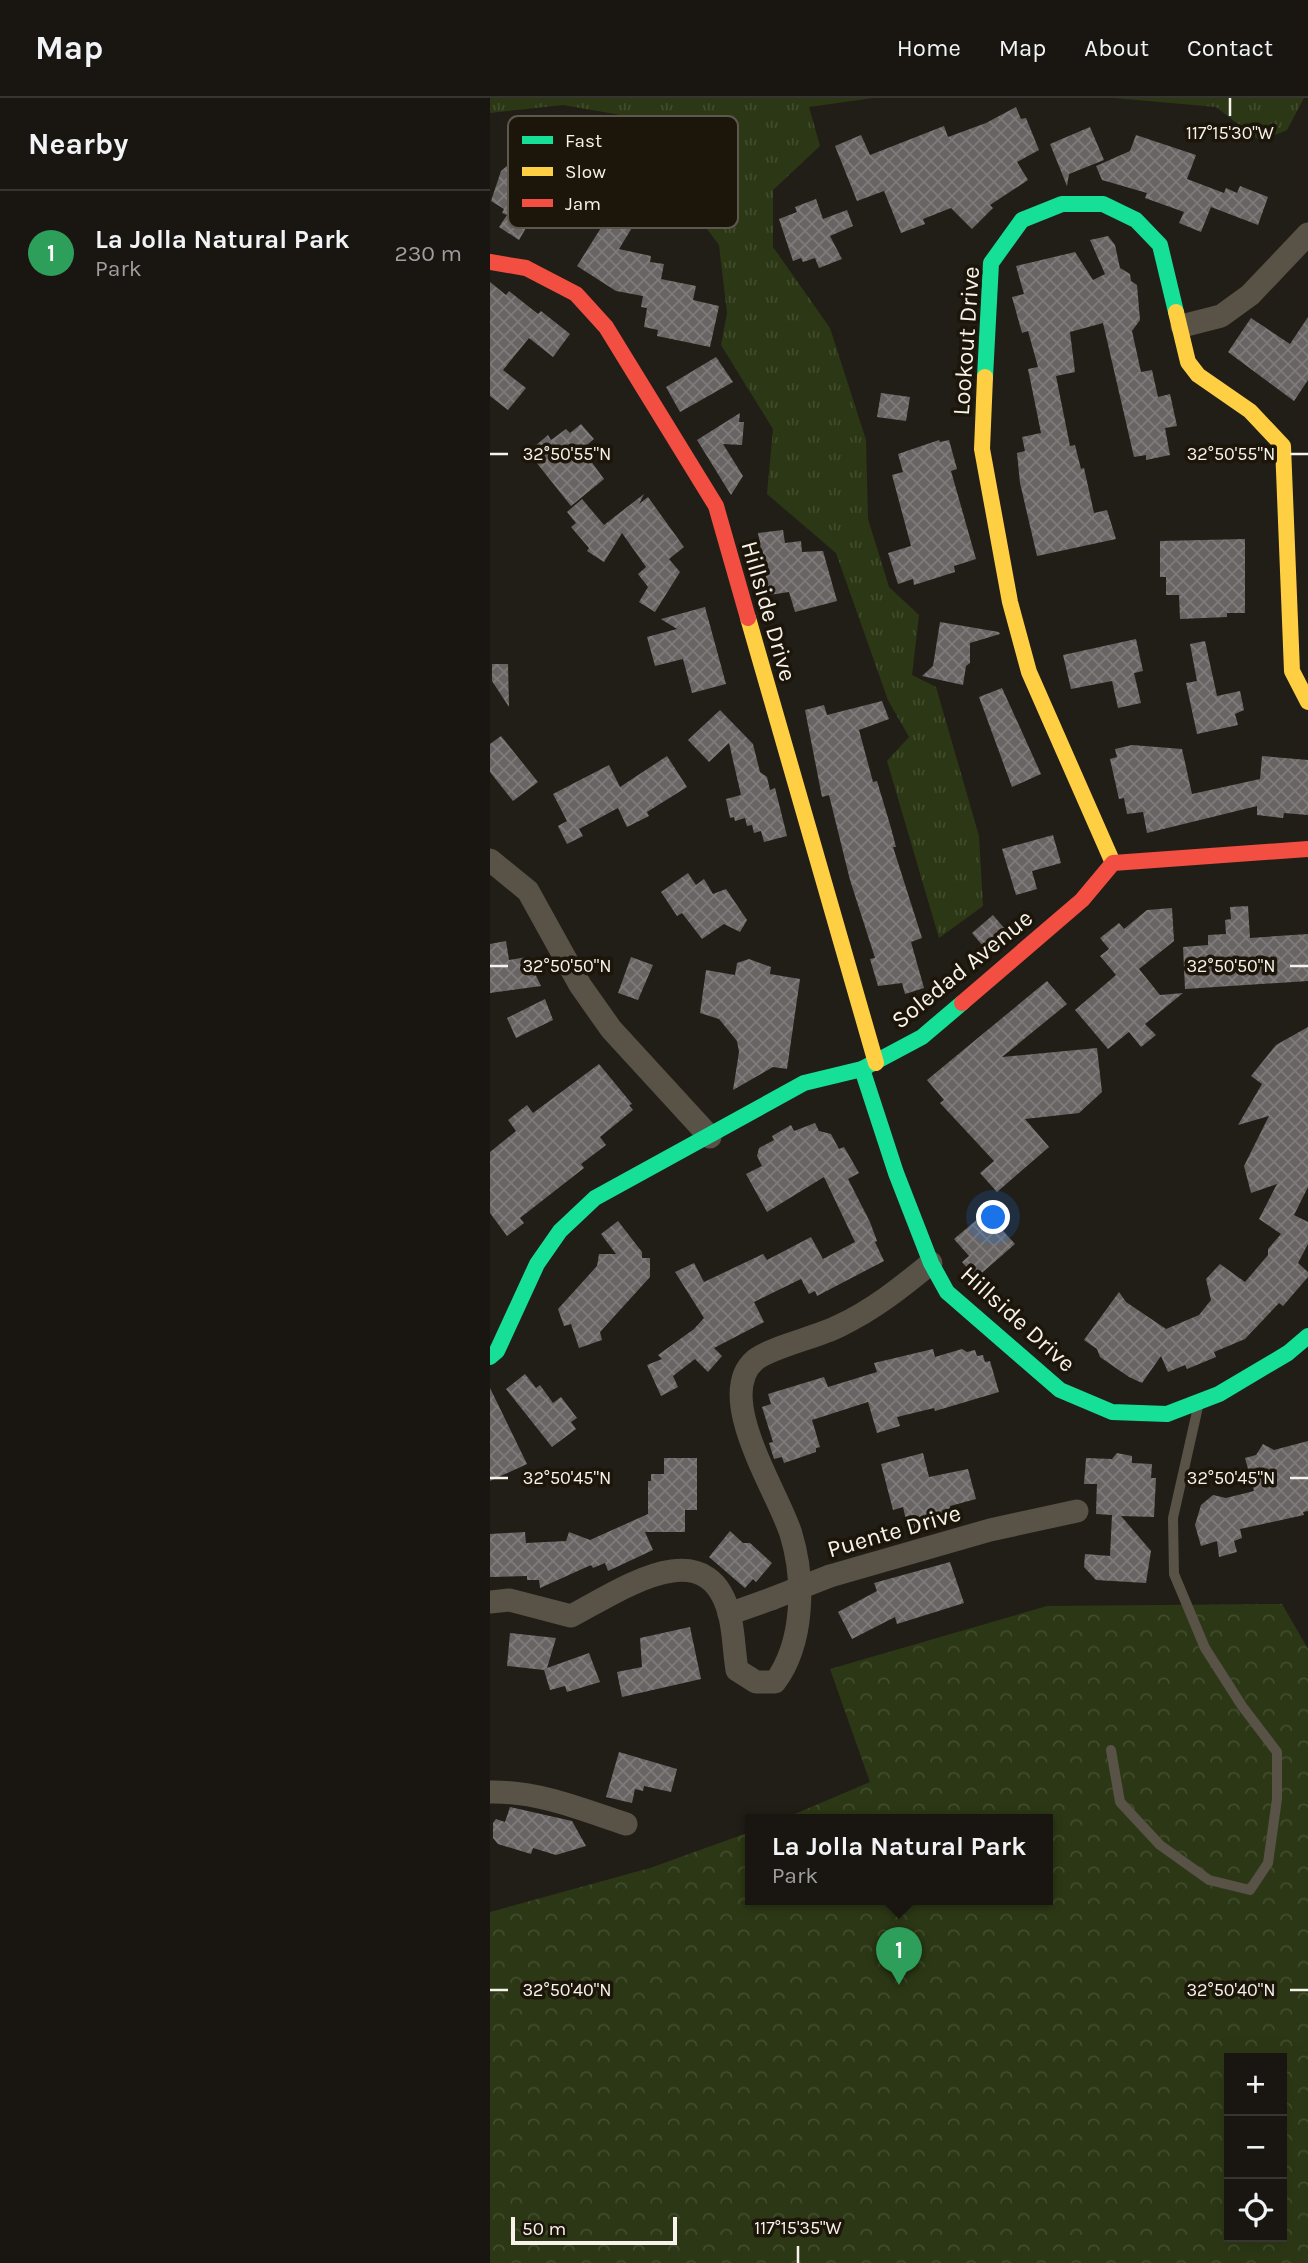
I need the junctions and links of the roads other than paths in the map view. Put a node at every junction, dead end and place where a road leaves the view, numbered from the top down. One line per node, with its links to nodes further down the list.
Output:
1 (1308, 234): 3 (street)
2 (490, 262): 8 (street, Hillside Drive)
3 (1182, 326): 4 (street, Lookout Drive); 7 (street, Lookout Drive)
4 (1308, 702)
5 (1308, 849): 7 (street)
6 (490, 860): 9 (street)
7 (1113, 863): 8 (street, Soledad Avenue)
8 (869, 1066): 9 (street, Soledad Avenue); 10 (street, Hillside Drive)
9 (710, 1137): 12 (street, Soledad Avenue)
10 (932, 1263): 13 (street, Hillside Drive); 16 (street)
11 (1308, 1336): 13 (street, Hillside Drive)
12 (490, 1357)
13 (1199, 1401): 17 (lane)
14 (1077, 1511): 16 (street, Puente Drive, bridge)
15 (490, 1602): 16 (street)
16 (729, 1614)
17 (1111, 1750)
18 (490, 1792): 19 (street)
19 (626, 1825)

